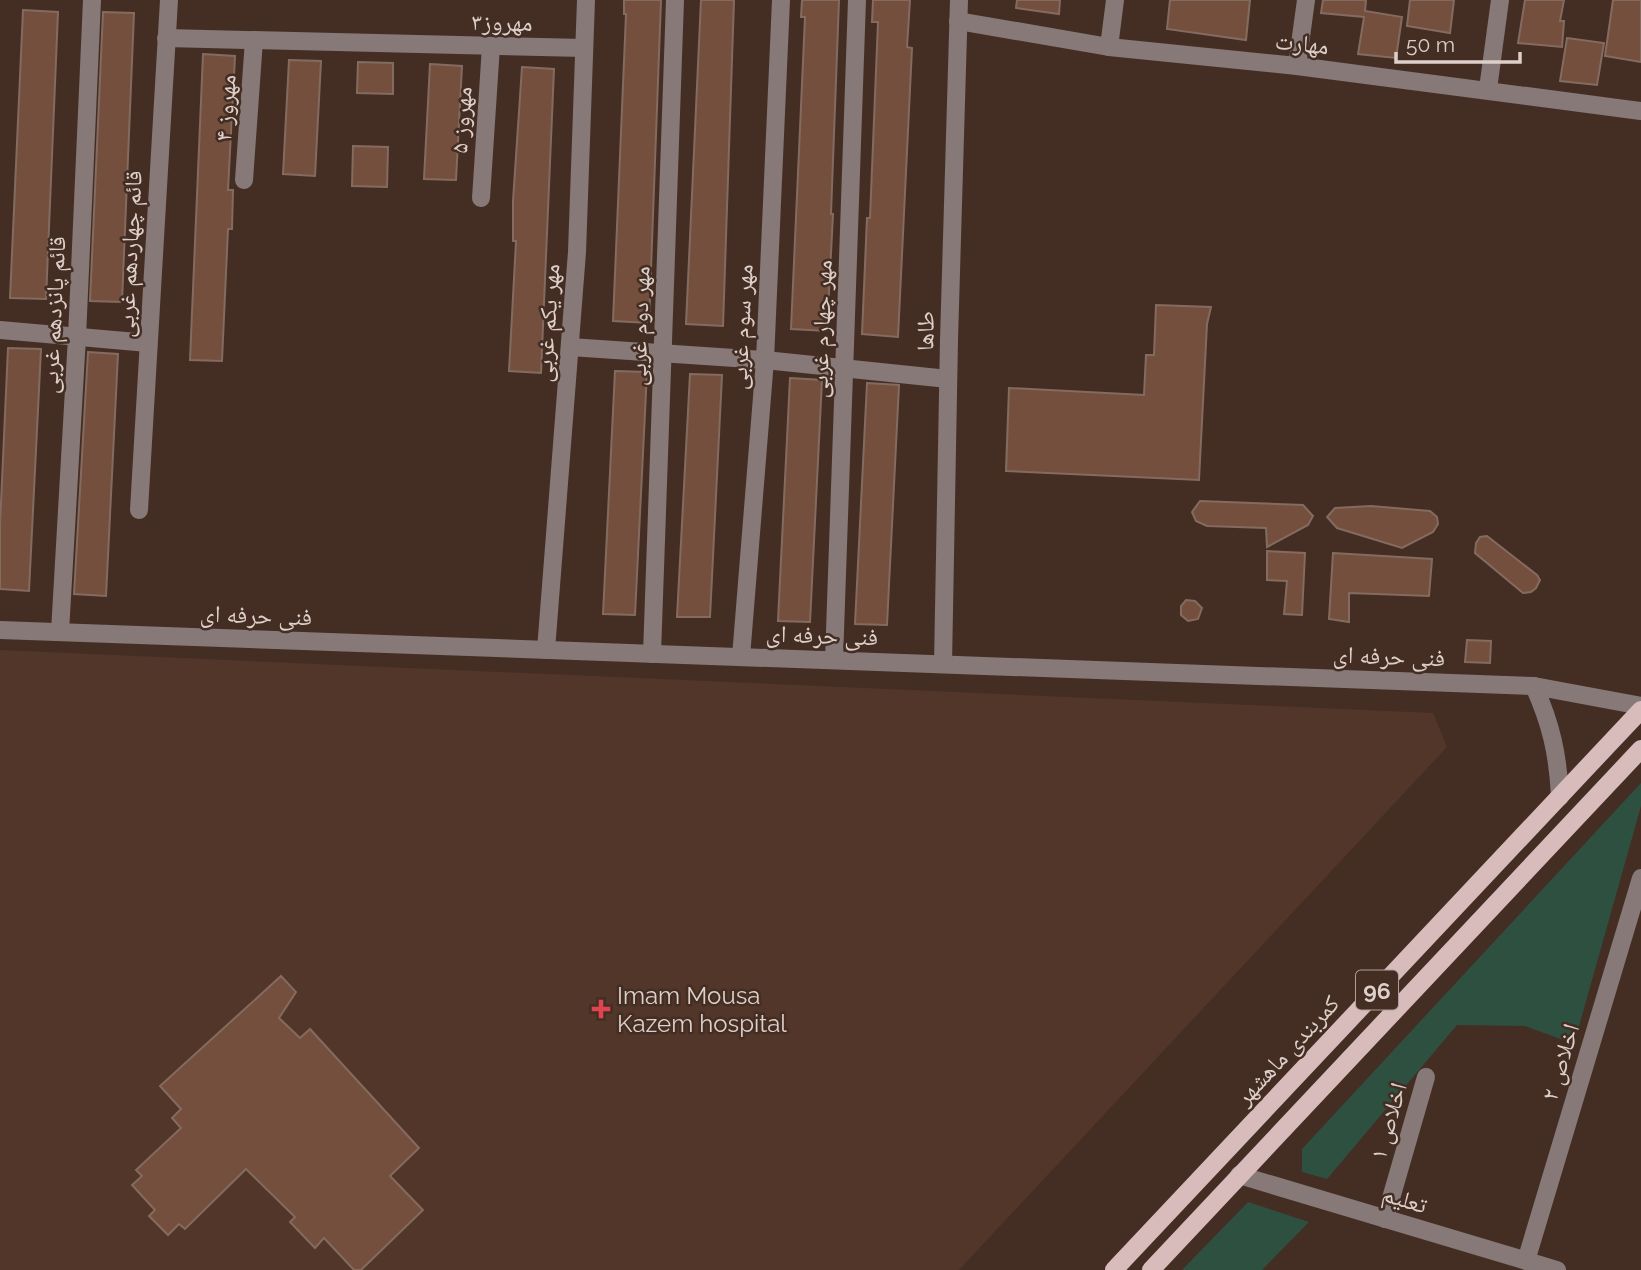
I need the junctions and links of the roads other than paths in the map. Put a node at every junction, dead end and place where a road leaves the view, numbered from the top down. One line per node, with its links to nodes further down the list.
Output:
1 (92, 0): 23 (street, قائم پانزدهم غربی)
2 (169, 0): 12 (street, قائم چهاردهم غربی)
3 (586, 0): 16 (street, مهر یکم غربی)
4 (675, 0): 26 (street, مهر دوم غربی)
5 (781, 0): 27 (street, مهر سوم غربی)
6 (857, 0): 28 (street, مهر چهارم غربی)
7 (959, 0): 11 (street, طاها)
8 (1115, 0): 15 (street)
9 (1306, 0): 17 (street)
10 (1500, 0): 18 (street)
11 (958, 21): 15 (street, مهارت); 29 (street, طاها)
12 (166, 38): 13 (street, مهروز۳); 24 (street, قائم چهاردهم غربی)
13 (254, 40): 14 (street, مهروز۳); 20 (street, مهروز ۴)
14 (491, 46): 16 (street, مهروز۳); 21 (street, مهروز ۵)
15 (1109, 47): 17 (street, مهارت)
16 (584, 48): 25 (street, مهر یکم غربی)
17 (1297, 66): 18 (street, مهارت)
18 (1488, 89): 19 (street, مهارت)
19 (1641, 111)
20 (244, 180)
21 (481, 198)
22 (0, 330): 23 (street)
23 (77, 337): 24 (street); 32 (street, قائم پانزدهم غربی)
24 (148, 343): 30 (street, قائم چهاردهم غربی)
25 (569, 347): 26 (street); 33 (street, مهر یکم غربی)
26 (662, 353): 27 (street); 34 (street, مهر دوم غربی)
27 (765, 360): 28 (street); 35 (street, مهر سوم غربی)
28 (844, 368): 29 (street); 36 (street, مهر چهارم غربی)
29 (948, 379): 37 (street, طاها)
30 (139, 510)
31 (0, 630): 32 (street, فنی حرفه ای)
32 (60, 632): 33 (street, فنی حرفه ای)
33 (546, 650): 34 (street, فنی حرفه ای)
34 (652, 654): 35 (street, فنی حرفه ای)
35 (741, 657): 36 (street, فنی حرفه ای)
36 (834, 660): 37 (street, فنی حرفه ای)
37 (943, 664): 38 (street, فنی حرفه ای)
38 (1534, 686): 39 (street, فنی حرفه ای); 41 (street)
39 (1641, 708): 41 (main road, کمربندی ماهشهر / 96)
40 (1641, 749): 44 (main road, کمربندی ماهشهر / 96)
41 (1560, 797): 47 (main road, کمربندی ماهشهر / 96)
42 (1641, 878): 46 (street, اخلاص ۲)
43 (1426, 1077): 45 (street, اخلاص ۱)
44 (1239, 1175): 45 (street, تعلیم); 48 (main road, کمربندی ماهشهر / 96)
45 (1385, 1219): 46 (street, تعلیم)
46 (1526, 1261): 49 (street, تعلیم)
47 (1114, 1270)
48 (1151, 1270)
49 (1557, 1270)

